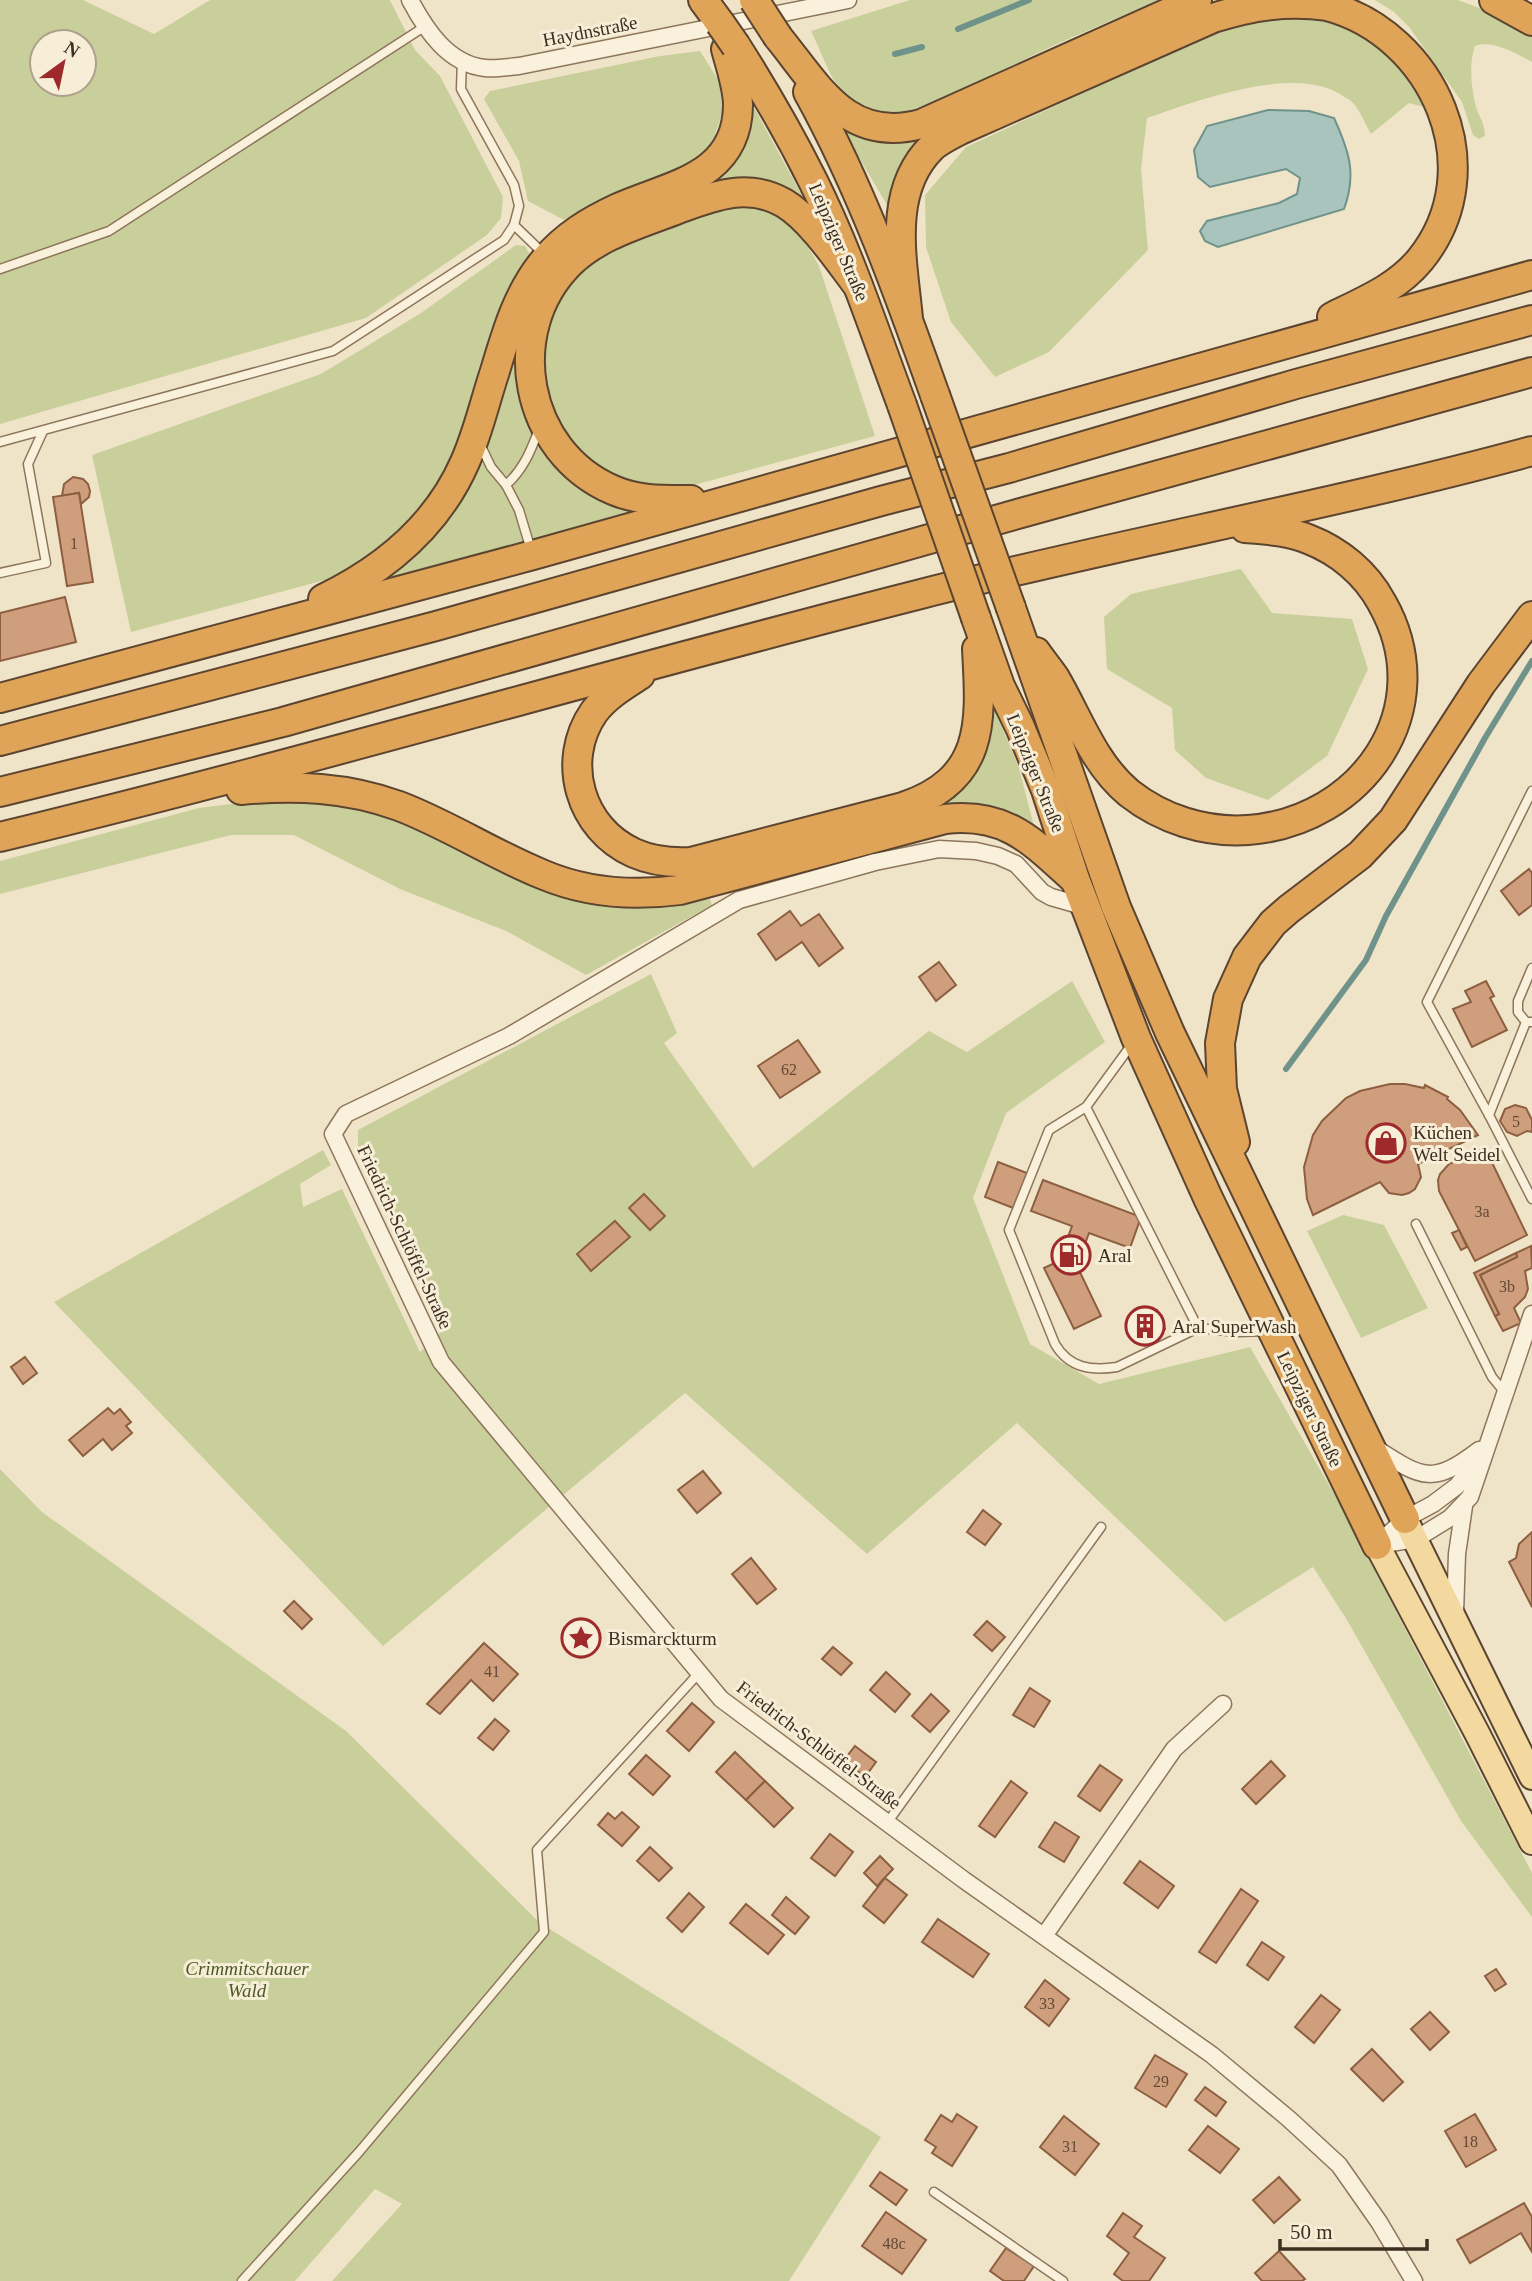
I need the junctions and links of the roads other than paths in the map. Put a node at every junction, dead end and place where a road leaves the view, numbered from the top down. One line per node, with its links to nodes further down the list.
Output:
1 (410, 0): 8 (street, Haydnstraße)
2 (704, 0): 10 (highway, Leipziger Straße)
3 (754, 0): 9 (highway, Leipziger Straße, bridge)
4 (846, 0): 11 (street, Haydnstraße)
5 (1196, 0): 9 (highway)
6 (1494, 0): 7 (highway)
7 (1532, 21)
8 (424, 27): 11 (street, Haydnstraße); 14 (lane)
9 (778, 37): 17 (highway, Leipziger Straße)
10 (727, 40): 13 (highway); 16 (highway, Leipziger Straße)
11 (462, 60): 12 (lane)
12 (514, 225): 13 (lane); 22 (lane)
13 (547, 257): 23 (highway)
14 (0, 269)
15 (1532, 275): 19 (highway)
16 (858, 286): 21 (highway); 33 (highway, Leipziger Straße, bridge)
17 (908, 319): 19 (highway); 31 (highway, Leipziger Straße, bridge)
18 (1532, 320): 37 (highway)
19 (1279, 344): 27 (highway)
20 (1532, 372): 39 (highway)
21 (542, 421): 26 (lane); 27 (highway)
22 (43, 430): 24 (lane); 30 (lane)
23 (475, 433): 26 (lane); 34 (highway)
24 (0, 443)
25 (1532, 451): 28 (highway)
26 (506, 485): 29 (lane)
27 (722, 501): 29 (highway)
28 (1221, 526): 31 (highway); 35 (highway)
29 (533, 555): 34 (highway)
30 (0, 573)
31 (1013, 616): 49 (highway, Leipziger Straße)
32 (1532, 616): 49 (highway)
33 (976, 618): 35 (highway); 42 (highway, Leipziger Straße)
34 (260, 628): 36 (highway)
35 (663, 661): 40 (highway)
36 (0, 698)
37 (0, 741)
38 (1532, 791): 48 (lane)
39 (0, 792)
40 (168, 796): 41 (highway); 42 (highway)
41 (0, 837)
42 (1075, 880): 43 (highway, Leipziger Straße)
43 (1086, 907): 46 (highway, Leipziger Straße); 63 (street, Friedrich-Schlöffel-Straße)
44 (1532, 968): 45 (lane)
45 (1529, 1022): 48 (lane)
46 (1136, 1038): 47 (lane); 54 (highway, Leipziger Straße)
47 (1086, 1107): 53 (lane); 53 (lane)
48 (1489, 1115): 50 (lane)
49 (1247, 1193): 57 (highway, Leipziger Straße)
50 (1532, 1199)
51 (1416, 1224): 55 (lane)
52 (1532, 1314): 55 (street)
53 (1198, 1328): 54 (lane)
54 (1272, 1331): 61 (highway, Leipziger Straße)
55 (1506, 1394): 56 (street)
56 (1489, 1442): 57 (street); 58 (street); 60 (street)
57 (1367, 1443): 60 (highway, Leipziger Straße)
58 (1464, 1506): 60 (street); 62 (street)
59 (1101, 1527): 66 (lane)
60 (1410, 1529): 61 (street); 62 (main road, Leipziger Straße)
61 (1377, 1545): 67 (main road, Leipziger Straße)
62 (1455, 1619): 65 (main road, Leipziger Straße)
63 (699, 1673): 66 (street, Friedrich-Schlöffel-Straße); 70 (lane)
64 (1223, 1703): 68 (street)
65 (1532, 1777)
66 (887, 1823): 68 (street, Friedrich-Schlöffel-Straße)
67 (1532, 1843)
68 (1044, 1936): 72 (street, Friedrich-Schlöffel-Straße)
69 (934, 2192): 71 (lane)
70 (242, 2281)
71 (1063, 2281)
72 (1415, 2281)

